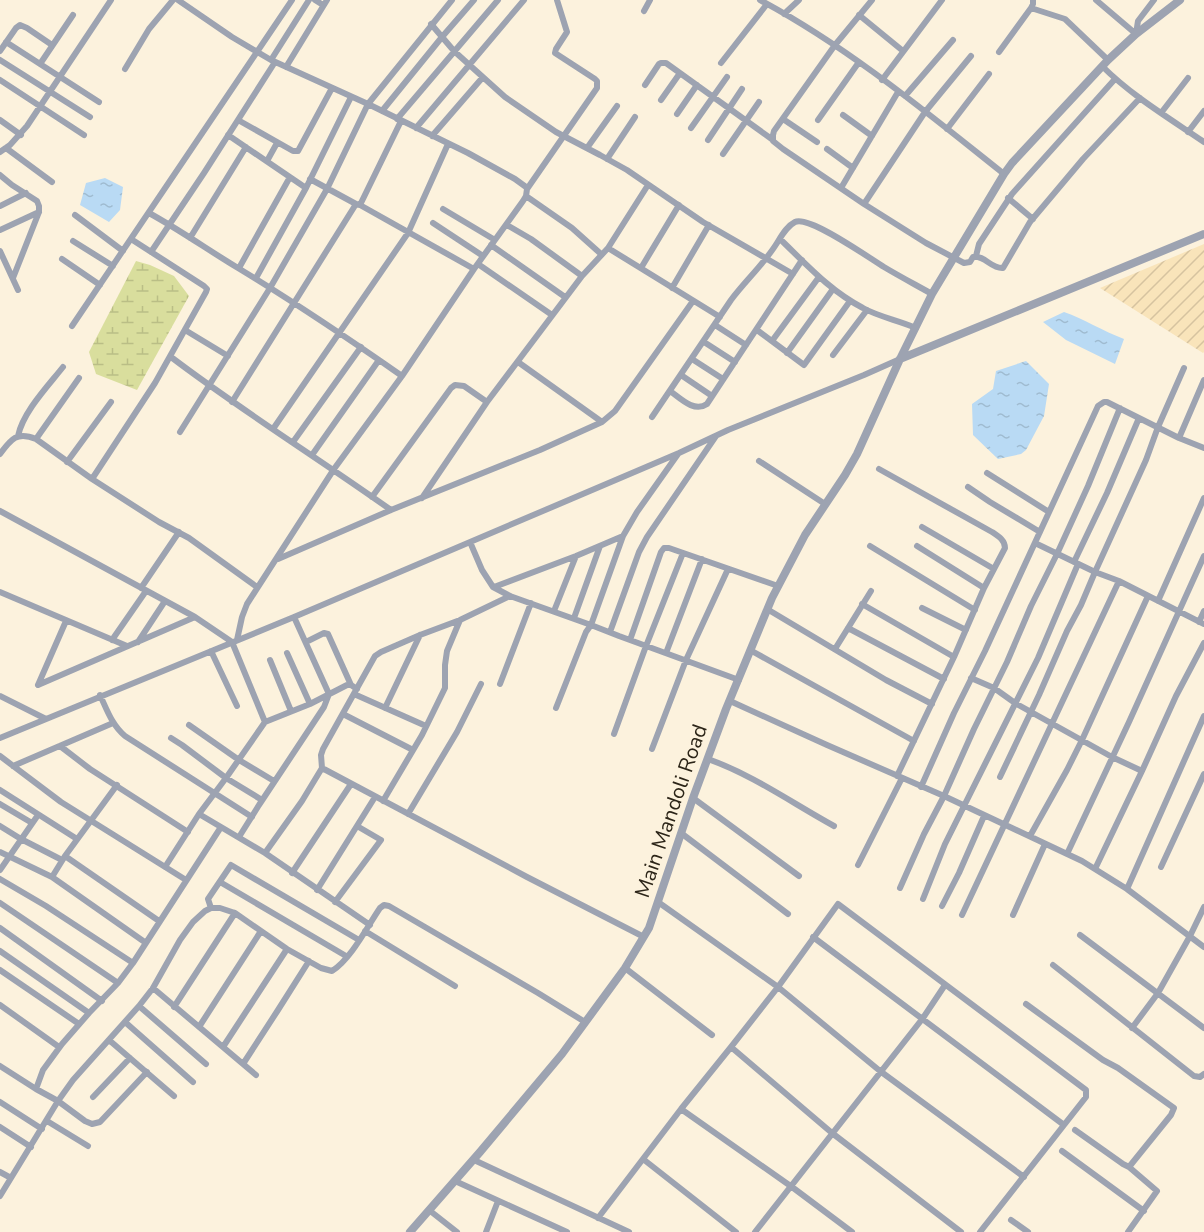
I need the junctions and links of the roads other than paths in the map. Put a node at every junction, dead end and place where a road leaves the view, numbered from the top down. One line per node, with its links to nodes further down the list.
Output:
1 (111, 0): 51 (street)
2 (173, 0): 48 (street)
3 (178, 0): 37 (street)
4 (292, 0): 37 (street)
5 (309, 0): 41 (street)
6 (315, 0): 20 (street)
7 (452, 0): 27 (street)
8 (474, 0): 29 (street)
9 (498, 0): 35 (street)
10 (524, 0): 46 (street)
11 (557, 0): 97 (street)
12 (650, 0): 23 (street)
13 (760, 0): 21 (street)
14 (799, 0): 24 (street)
15 (872, 0): 26 (street)
16 (942, 0): 36 (street)
17 (1096, 0): 28 (street)
18 (1180, 0): 28 (street, Main Mandoli Road)
19 (1151, 1): 28 (street)
20 (325, 2): 47 (street)
21 (767, 4): 24 (street); 43 (street)
22 (1032, 4): 38 (street); 44 (street)
23 (644, 11)
24 (784, 14): 33 (street)
25 (73, 15): 32 (street)
26 (859, 15): 33 (street); 36 (street)
27 (431, 24): 29 (street); 71 (street)
28 (1136, 34): 44 (street, Main Mandoli Road)
29 (442, 37): 35 (street); 75 (street)
30 (953, 40): 65 (street)
31 (6, 42): 32 (street); 34 (street); 45 (street)
32 (52, 45): 45 (street)
33 (835, 45): 42 (street); 83 (street)
34 (0, 51)
35 (454, 51): 46 (street); 86 (street)
36 (903, 51): 57 (street)
37 (257, 52): 41 (street); 131 (street)
38 (999, 52)
39 (971, 56): 77 (street)
40 (0, 60): 62 (street)
41 (273, 61): 47 (street); 85 (street)
42 (859, 62): 57 (street); 87 (street)
43 (722, 63)
44 (1105, 63): 55 (street); 113 (street, Main Mandoli Road)
45 (40, 64): 51 (street)
46 (470, 65): 52 (street); 89 (street)
47 (286, 67): 60 (street)
48 (125, 69)
49 (680, 73): 58 (street); 59 (street); 68 (street)
50 (989, 74): 91 (street)
51 (60, 76): 62 (street); 69 (street)
52 (483, 77): 96 (street); 97 (street)
53 (727, 77): 64 (street)
54 (1188, 78): 78 (street)
55 (1115, 79): 67 (street); 124 (street)
56 (0, 80): 73 (street)
57 (882, 80): 63 (street)
58 (645, 85)
59 (696, 85): 64 (street); 79 (street)
60 (332, 88): 66 (street); 103 (street)
61 (742, 89): 74 (street)
62 (49, 92): 73 (street); 81 (street)
63 (898, 92): 65 (street); 98 (street)
64 (712, 96): 74 (street); 90 (street)
65 (905, 96): 77 (street)
66 (351, 97): 71 (street); 116 (street)
67 (1140, 98): 78 (street); 133 (street)
68 (661, 100)
69 (99, 102)
70 (759, 102): 88 (street)
71 (368, 104): 75 (street); 121 (street)
72 (617, 105): 106 (street)
73 (40, 106): 93 (street); 94 (street)
74 (729, 108): 88 (street); 99 (street)
75 (382, 111): 86 (street)
76 (1204, 111): 92 (street)
77 (925, 112): 91 (street); 125 (street)
78 (1161, 113): 92 (street)
79 (677, 114)
80 (843, 115): 98 (street)
81 (90, 117)
82 (634, 117): 110 (street)
83 (783, 119): 100 (street); 101 (street)
84 (0, 120): 93 (street)
85 (238, 120): 95 (street); 103 (street)
86 (399, 120): 89 (street); 126 (street)
87 (818, 120)
88 (746, 121): 100 (street); 109 (street)
89 (416, 128): 96 (street)
90 (691, 128)
91 (947, 129): 113 (street)
92 (1188, 132): 102 (street)
93 (21, 135): 108 (street)
94 (84, 135)
95 (228, 135): 105 (street); 135 (street)
96 (432, 136): 104 (street)
97 (564, 136): 106 (street); 123 (street)
98 (872, 136): 112 (street)
99 (708, 140)
100 (773, 141): 120 (street)
101 (817, 142)
102 (1204, 142)
103 (277, 143): 111 (street)
104 (448, 144): 123 (street); 139 (street)
105 (246, 147): 111 (street); 141 (street)
106 (587, 148): 110 (street)
107 (827, 149): 112 (street)
108 (2, 150): 117 (street)
109 (723, 154)
110 (607, 159): 118 (street)
111 (267, 161): 115 (street)
112 (853, 168): 120 (street)
113 (1004, 174): 154 (street, Main Mandoli Road)
114 (0, 175): 122 (street)
115 (290, 177): 119 (street); 159 (street)
116 (310, 179): 119 (street); 121 (street)
117 (52, 182)
118 (648, 185): 127 (street); 146 (street)
119 (306, 188): 165 (street)
120 (841, 188): 125 (street)
121 (327, 189): 126 (street); 167 (street)
122 (26, 193): 128 (street); 130 (street)
123 (527, 193): 136 (street); 150 (street)
124 (1008, 198): 133 (street); 152 (street)
125 (864, 204): 154 (street)
126 (358, 205): 139 (street); 175 (street)
127 (679, 205): 137 (street); 160 (street)
128 (0, 206)
129 (443, 209): 145 (street)
130 (39, 212): 138 (street); 164 (street)
131 (149, 213): 135 (street); 142 (street)
132 (75, 215): 147 (street)
133 (1033, 219): 152 (street)
134 (433, 222): 151 (street)
135 (169, 224): 141 (street); 149 (street)
136 (507, 225): 145 (street); 162 (street)
137 (709, 225): 153 (street); 168 (street)
138 (0, 230)
139 (408, 233): 158 (street); 184 (street)
140 (1204, 234): 194 (street)
141 (190, 238): 159 (street)
142 (131, 239): 147 (street); 149 (street)
143 (780, 239): 153 (street); 156 (street); 171 (street)
144 (73, 241): 157 (street)
145 (493, 242): 151 (street); 172 (street)
146 (608, 248): 150 (street); 160 (street)
147 (123, 250): 157 (street)
148 (0, 251): 164 (street)
149 (151, 252): 182 (street)
150 (602, 254): 162 (street)
151 (483, 256): 158 (street)
152 (976, 256): 154 (street)
153 (768, 258): 161 (street); 178 (street)
154 (953, 258): 171 (street, Main Mandoli Road)
155 (62, 259): 166 (street)
156 (802, 260): 161 (street); 163 (street)
157 (113, 266): 166 (street)
158 (476, 266): 177 (street); 201 (street)
159 (239, 268): 165 (street)
160 (641, 268): 168 (street)
161 (793, 274): 183 (street)
162 (582, 276): 172 (street)
163 (819, 277): 169 (street); 185 (street)
164 (13, 278): 170 (street)
165 (256, 278): 167 (street)
166 (100, 285): 180 (street)
167 (270, 288): 175 (street); 191 (street)
168 (672, 288): 174 (street)
169 (833, 289): 173 (street); 189 (street)
170 (18, 290)
171 (932, 294): 181 (street, Main Mandoli Road)
172 (566, 297): 177 (street)
173 (850, 301): 176 (street); 189 (street)
174 (693, 302): 178 (street); 214 (street)
175 (295, 303): 184 (street); 209 (street)
176 (867, 310): 181 (street); 190 (street)
177 (552, 315): 196 (street)
178 (720, 317): 179 (street)
179 (714, 325): 186 (street); 187 (street)
180 (72, 326)
181 (916, 328): 194 (street, Main Mandoli Road)
182 (185, 330): 191 (street); 192 (street)
183 (757, 330): 185 (street); 187 (street)
184 (340, 333): 188 (street); 216 (street)
185 (772, 341): 189 (street)
186 (704, 342): 193 (street); 197 (street)
187 (746, 345): 197 (street)
188 (361, 347): 195 (street); 222 (street)
189 (787, 353)
190 (833, 355)
191 (228, 356): 205 (street)
192 (171, 357): 205 (street); 232 (street)
193 (692, 358): 200 (street); 203 (street)
194 (900, 359): 219 (street); 237 (street, Main Mandoli Road)
195 (379, 360): 201 (street); 226 (street)
196 (518, 362): 210 (street); 214 (street)
197 (735, 362): 203 (street)
198 (63, 367): 218 (street)
199 (1184, 369): 215 (street)
200 (681, 375): 206 (street); 207 (street)
201 (402, 376): 230 (street)
202 (79, 378): 221 (street)
203 (723, 379): 207 (street)
204 (1204, 381): 220 (street)
205 (209, 386): 209 (street); 217 (street)
206 (670, 391): 207 (street); 212 (street)
207 (712, 396)
208 (111, 402): 228 (street)
209 (232, 402): 216 (street)
210 (487, 402): 234 (street); 235 (street)
211 (1120, 408): 213 (street); 240 (street); 251 (street)
212 (652, 417)
213 (1139, 418): 215 (street); 256 (street)
214 (602, 422): 235 (street)
215 (1158, 427): 220 (street); 259 (street)
216 (273, 429): 222 (street)
217 (180, 432)
218 (18, 436): 221 (street); 225 (street)
219 (716, 436): 224 (street); 289 (street)
220 (1179, 438): 223 (street)
221 (36, 439): 228 (street)
222 (293, 442): 226 (street)
223 (1203, 445)
224 (679, 453): 244 (street); 245 (street)
225 (0, 454)
226 (312, 455): 230 (street)
227 (759, 461): 237 (street)
228 (67, 462): 232 (street)
229 (879, 469): 258 (street)
230 (334, 470): 234 (street); 254 (street)
231 (987, 472): 240 (street)
232 (92, 479): 242 (street)
233 (968, 487): 243 (street)
234 (372, 497): 238 (street)
235 (422, 498): 238 (street)
236 (1204, 498): 271 (street)
237 (825, 504): 261 (street, Main Mandoli Road)
238 (391, 510): 254 (street)
239 (0, 511): 265 (street)
240 (1049, 512): 243 (street)
241 (922, 528): 258 (street)
242 (179, 532): 262 (street); 265 (street)
243 (1040, 532): 246 (street)
244 (623, 536): 247 (street); 286 (street)
245 (470, 542): 263 (street); 281 (street)
246 (1035, 543): 251 (street); 307 (street)
247 (600, 546): 252 (street); 282 (street)
248 (870, 546): 276 (street)
249 (917, 546): 264 (street)
250 (683, 553): 255 (street); 292 (street); 298 (street)
251 (1057, 554): 256 (street); 312 (street)
252 (576, 556): 263 (street); 277 (street)
253 (1204, 556): 279 (street)
254 (277, 559): 262 (street)
255 (702, 559): 257 (street); 303 (street)
256 (1076, 563): 259 (street); 320 (street)
257 (728, 568): 261 (street); 306 (street)
258 (993, 569): 264 (street)
259 (1095, 572): 260 (street); 327 (street)
260 (1119, 581): 269 (street); 333 (street)
261 (778, 586): 275 (street, Main Mandoli Road)
262 (257, 587): 293 (street)
263 (493, 587): 268 (street)
264 (984, 588): 276 (street)
265 (144, 589): 270 (street); 291 (street)
266 (871, 591): 273 (street)
267 (0, 592): 284 (street)
268 (510, 596): 272 (street); 283 (street)
269 (1148, 596): 271 (street); 339 (street)
270 (165, 601): 280 (street); 295 (street)
271 (1158, 601): 279 (street)
272 (531, 603): 277 (street); 311 (street)
273 (862, 604): 287 (street); 304 (street)
274 (922, 608): 288 (street)
275 (767, 609): 299 (street); 300 (street, Main Mandoli Road)
276 (975, 610): 288 (street)
277 (554, 611): 282 (street)
278 (1204, 611): 285 (street)
279 (1179, 612): 285 (street); 345 (street)
280 (195, 617): 293 (street); 295 (street)
281 (294, 617): 293 (street); 294 (street)
282 (574, 618): 286 (street)
283 (459, 620): 290 (street); 335 (street)
284 (66, 621): 291 (street); 297 (street)
285 (1202, 623)
286 (591, 625): 289 (street); 325 (street)
287 (848, 628): 299 (street); 308 (street)
288 (966, 630): 304 (street)
289 (610, 632): 292 (street)
290 (420, 635): 313 (street); 324 (street)
291 (112, 640): 297 (street)
292 (630, 640): 298 (street)
293 (235, 641): 301 (street); 331 (street)
294 (306, 642): 313 (street); 314 (street)
295 (138, 643): 297 (street)
296 (1204, 643): 350 (street)
297 (127, 646)
298 (646, 646): 303 (street); 336 (street)
299 (835, 649): 322 (street)
300 (750, 650): 309 (street, Main Mandoli Road); 340 (street)
301 (211, 651): 315 (street); 323 (street)
302 (287, 653): 321 (street)
303 (666, 653): 306 (street)
304 (954, 657): 308 (street)
305 (270, 660): 326 (street)
306 (686, 660): 309 (street); 342 (street)
307 (971, 678): 312 (street); 358 (street)
308 (944, 679): 322 (street)
309 (739, 680): 318 (street, Main Mandoli Road)
310 (481, 684): 370 (street)
311 (500, 684)
312 (994, 688): 320 (street); 362 (street)
313 (354, 689): 314 (street); 324 (street); 328 (street)
314 (329, 694): 321 (street); 355 (street)
315 (100, 695): 330 (street); 332 (street)
316 (0, 696): 317 (street)
317 (8, 700): 319 (street); 330 (street)
318 (730, 701): 346 (street, Main Mandoli Road); 352 (street)
319 (0, 703)
320 (1016, 703): 327 (street); 367 (street)
321 (310, 704): 326 (street)
322 (932, 704): 340 (street)
323 (237, 706)
324 (385, 708): 335 (street)
325 (556, 708)
326 (291, 711): 331 (street)
327 (1032, 711): 333 (street); 353 (street)
328 (343, 714): 343 (street); 349 (street)
329 (1204, 716): 404 (street)
330 (46, 719): 337 (street)
331 (265, 722): 347 (street)
332 (113, 723): 341 (street); 360 (street)
333 (1052, 723): 339 (street); 377 (street)
334 (189, 724): 347 (street)
335 (426, 726): 343 (street)
336 (614, 734)
337 (0, 738)
338 (171, 738): 354 (street)
339 (1082, 740): 345 (street); 382 (street)
340 (914, 741): 352 (street)
341 (60, 746): 348 (street); 357 (street)
342 (652, 749)
343 (413, 750): 365 (street)
344 (0, 756): 348 (street)
345 (1112, 757): 350 (street); 389 (street)
346 (708, 759): 363 (street, Main Mandoli Road); 376 (street)
347 (239, 760): 354 (street); 355 (street)
348 (13, 766): 373 (street)
349 (322, 768): 356 (street); 388 (street)
350 (1142, 771): 395 (street)
351 (1204, 774): 394 (street)
352 (900, 777): 358 (street); 392 (street)
353 (1000, 777)
354 (226, 778): 360 (street); 364 (street)
355 (274, 782): 364 (street)
356 (351, 784): 361 (street); 397 (street)
357 (117, 785): 373 (street); 380 (street)
358 (921, 787): 362 (street)
359 (0, 790): 368 (street)
360 (214, 794): 369 (street); 372 (street)
361 (375, 796): 365 (street); 375 (street)
362 (944, 796): 367 (street); 403 (street)
363 (693, 798): 381 (street, Main Mandoli Road); 398 (street)
364 (262, 800): 372 (street)
365 (383, 801): 370 (street)
366 (0, 804): 374 (street)
367 (964, 807): 371 (street); 406 (street)
368 (38, 814): 374 (street); 385 (street)
369 (200, 814): 379 (street); 380 (street)
370 (408, 814): 423 (street)
371 (984, 816): 377 (street); 410 (street)
372 (252, 817): 383 (street)
373 (92, 820): 385 (street); 393 (street)
374 (32, 823): 384 (street)
375 (357, 825): 405 (street); 407 (street)
376 (834, 825)
377 (1005, 825): 382 (street); 415 (street)
378 (0, 826): 384 (street)
379 (221, 827): 383 (street); 401 (street)
380 (188, 832): 393 (street)
381 (681, 833): 408 (street, Main Mandoli Road); 414 (street)
382 (1030, 836): 386 (street)
383 (239, 837): 388 (street)
384 (21, 839): 390 (street); 391 (street)
385 (77, 839): 391 (street)
386 (1045, 844): 389 (street); 416 (street)
387 (0, 852): 390 (street)
388 (265, 853): 397 (street)
389 (1066, 854): 395 (street)
390 (9, 857): 396 (street); 399 (street)
391 (64, 858): 399 (street); 417 (street)
392 (858, 866)
393 (165, 867): 401 (street)
394 (1161, 867)
395 (1095, 869): 404 (street)
396 (0, 870)
397 (292, 873): 405 (street)
398 (799, 876)
399 (52, 877): 426 (street)
400 (0, 879): 432 (street)
401 (186, 880): 417 (street)
402 (220, 882): 412 (street); 425 (street); 430 (street)
403 (900, 888)
404 (1127, 889): 422 (street)
405 (317, 890): 407 (street)
406 (923, 899)
407 (335, 902): 419 (street)
408 (658, 902): 423 (street, Main Mandoli Road); 439 (street)
409 (1, 905): 436 (street)
410 (942, 906)
411 (1204, 907): 422 (street)
412 (211, 908): 413 (street); 440 (street)
413 (235, 913): 420 (street); 446 (street)
414 (788, 914)
415 (962, 915)
416 (1014, 915)
417 (159, 921): 426 (street)
418 (0, 928): 442 (street)
419 (368, 928): 425 (street); 438 (street); 450 (street)
420 (261, 931): 428 (street); 452 (street)
421 (1080, 935): 441 (street)
422 (1190, 936): 427 (street); 441 (street)
423 (644, 937): 434 (street, Main Mandoli Road)
424 (813, 937): 437 (street); 439 (street); 448 (street)
425 (359, 940): 430 (street)
426 (146, 943): 432 (street)
427 (1204, 946)
428 (287, 949): 431 (street); 458 (street)
429 (0, 951): 447 (street)
430 (346, 956): 431 (street)
431 (309, 961): 462 (street)
432 (133, 963): 436 (street)
433 (1053, 965): 453 (street)
434 (625, 968): 450 (street, Main Mandoli Road); 455 (street)
435 (0, 970): 451 (street)
436 (118, 983): 442 (street)
437 (945, 985): 448 (street); 476 (street)
438 (455, 986)
439 (778, 987): 459 (street); 464 (street)
440 (153, 988): 445 (street); 446 (street)
441 (1158, 993): 453 (street); 454 (street)
442 (102, 1001): 447 (street)
443 (1026, 1004): 486 (street)
444 (0, 1005): 457 (street)
445 (139, 1006): 449 (street); 461 (street)
446 (174, 1007): 452 (street)
447 (89, 1013): 451 (street)
448 (923, 1018): 464 (street); 476 (street)
449 (124, 1022): 456 (street); 468 (street)
450 (585, 1022): 484 (street, Main Mandoli Road)
451 (79, 1024): 457 (street)
452 (199, 1027): 458 (street)
453 (1132, 1028): 466 (street)
454 (1204, 1028)
455 (712, 1035)
456 (109, 1040): 460 (street); 472 (street)
457 (59, 1047): 469 (street)
458 (223, 1047): 462 (street)
459 (731, 1047): 474 (street); 480 (street)
460 (130, 1058): 465 (street); 471 (street)
461 (206, 1064)
462 (243, 1064): 467 (street)
463 (0, 1066): 469 (street)
464 (880, 1071): 480 (street); 488 (street)
465 (147, 1072): 470 (street); 472 (street)
466 (1204, 1074)
467 (256, 1075)
468 (193, 1082)
469 (36, 1089): 472 (street)
470 (174, 1096)
471 (93, 1097)
472 (58, 1101): 475 (street)
473 (0, 1102): 478 (street)
474 (681, 1109): 485 (street); 491 (street)
475 (46, 1121): 478 (street); 481 (street)
476 (1064, 1125): 488 (street)
477 (0, 1127): 482 (street)
478 (42, 1129): 482 (street)
479 (1075, 1130): 486 (street)
480 (832, 1133): 491 (street); 506 (street)
481 (88, 1146)
482 (31, 1147): 489 (street)
483 (1062, 1151): 495 (street)
484 (474, 1160): 490 (street, Main Mandoli Road); 496 (street)
485 (643, 1160): 496 (street); 503 (street)
486 (1129, 1167): 495 (street)
487 (0, 1172): 489 (street)
488 (1024, 1177): 507 (street)
489 (11, 1178): 492 (street)
490 (455, 1181): 493 (street); 494 (street, Main Mandoli Road)
491 (792, 1187): 504 (street); 505 (street)
492 (0, 1196)
493 (498, 1201): 500 (street); 501 (street)
494 (429, 1210): 498 (street, Main Mandoli Road); 499 (street)
495 (1144, 1211): 509 (street)
496 (598, 1218): 502 (street)
497 (1011, 1220): 508 (street)
498 (410, 1232)
499 (457, 1232)
500 (486, 1232)
501 (567, 1232)
502 (629, 1232)
503 (736, 1232)
504 (755, 1232)
505 (852, 1232)
506 (961, 1232)
507 (980, 1232)
508 (1028, 1232)
509 (1128, 1232)

